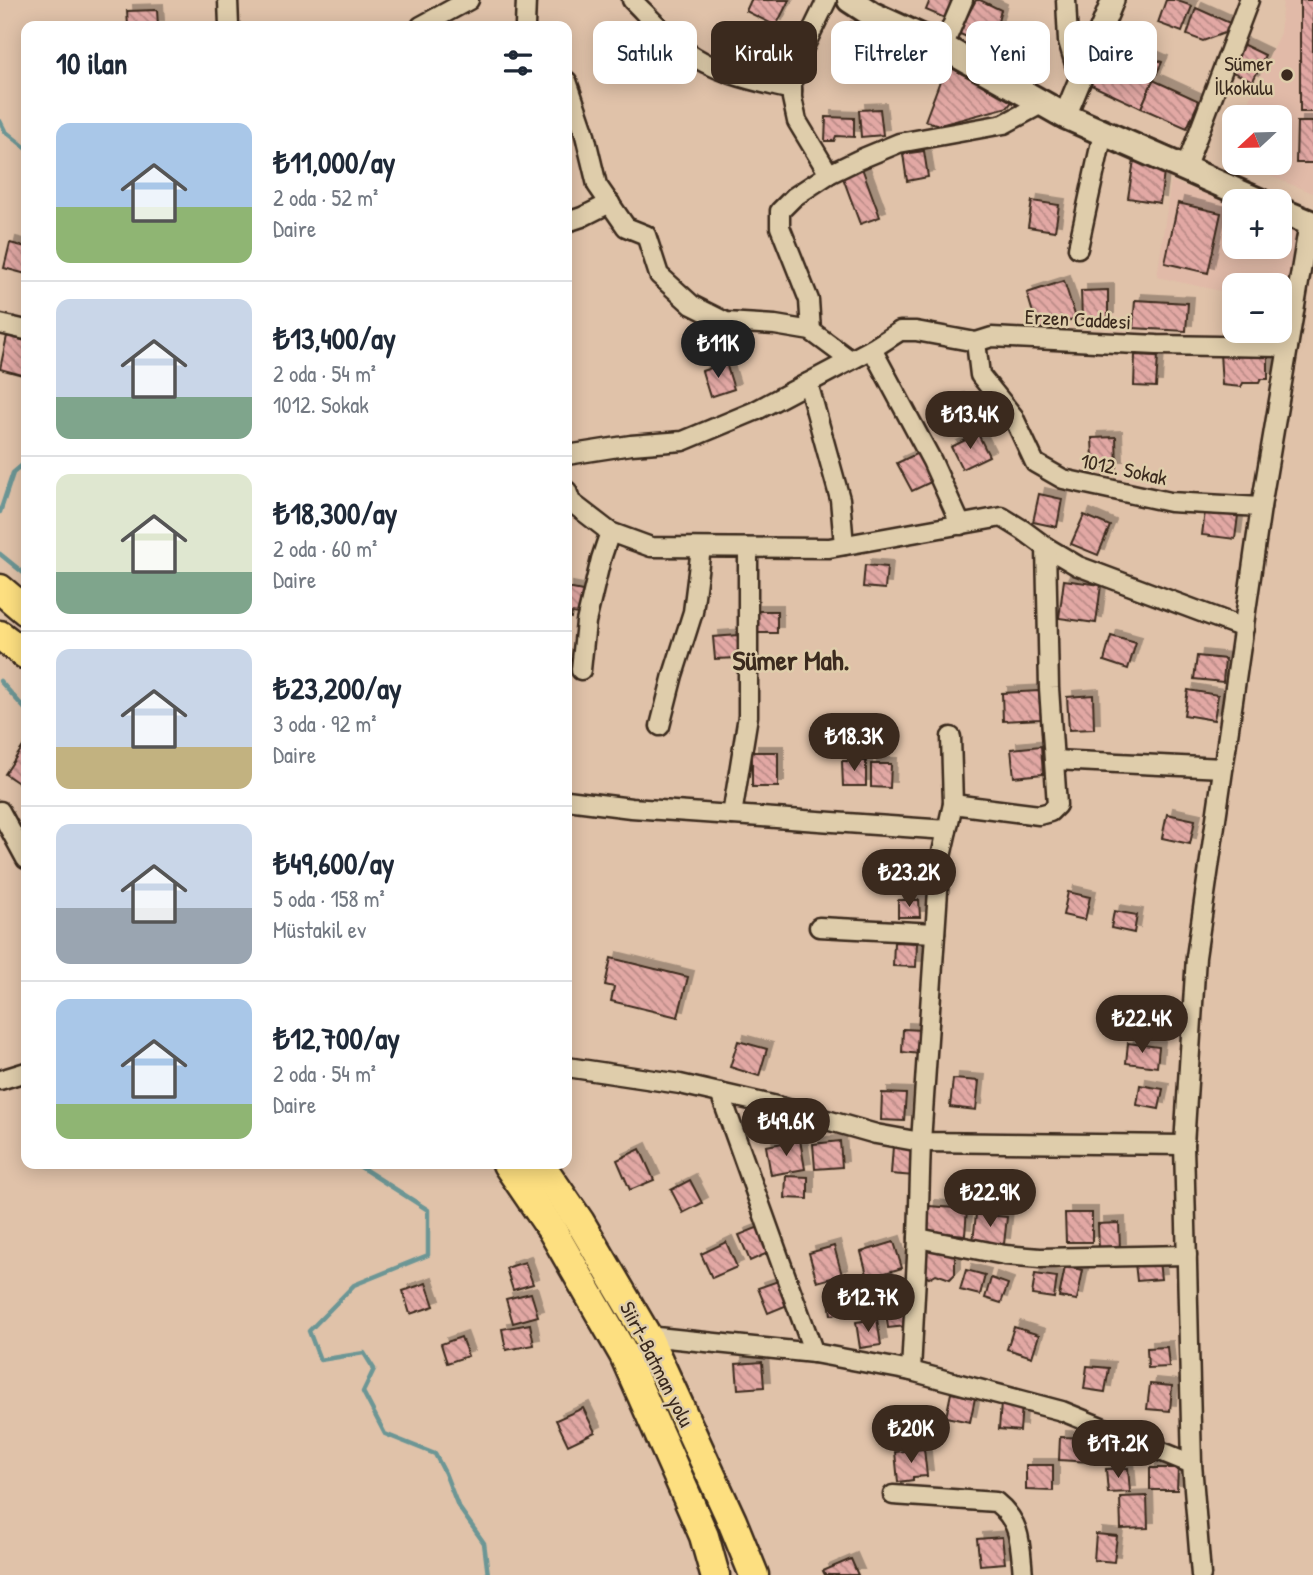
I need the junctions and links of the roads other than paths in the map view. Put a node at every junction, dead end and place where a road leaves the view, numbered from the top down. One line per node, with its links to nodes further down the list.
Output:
1 (228, 0): 11 (street)
2 (469, 0): 12 (street)
3 (526, 0): 13 (street)
4 (632, 0): 20 (street)
5 (827, 0): 20 (street)
6 (850, 0): 14 (main road)
7 (963, 0): 17 (street)
8 (1066, 0): 15 (street)
9 (1113, 0): 16 (street)
10 (1249, 0): 25 (street)
11 (229, 21)
12 (430, 21)
13 (525, 21)
14 (886, 21)
15 (1067, 21)
16 (1104, 21)
17 (952, 26)
18 (952, 52): 22 (main road)
19 (1078, 84): 23 (street)
20 (792, 90): 26 (street)
21 (572, 96): 28 (street)
22 (1043, 103): 23 (main road); 26 (street)
23 (1065, 116): 24 (main road)
24 (1103, 133): 25 (main road); 32 (street)
25 (1185, 169): 27 (main road)
26 (829, 174): 35 (street)
27 (1231, 189)
28 (610, 203): 30 (street); 35 (street)
29 (1292, 215): 31 (main road)
30 (572, 220)
31 (1311, 223): 37 (street)
32 (1078, 248)
33 (0, 324): 34 (street)
34 (21, 329)
35 (811, 331): 39 (street)
36 (976, 342): 37 (street, Erzen Caddesi); 38 (street, Erzen Caddesi); 43 (street, 1012. Sokak)
37 (1288, 348): 43 (street)
38 (872, 349): 39 (street, Erzen Caddesi); 44 (street)
39 (850, 360): 40 (street, Erzen Caddesi)
40 (808, 383): 41 (street, Erzen Caddesi); 46 (street)
41 (572, 454)
42 (572, 503): 45 (street)
43 (1261, 507): 52 (street)
44 (961, 525): 46 (street); 47 (street)
45 (610, 532): 48 (street); 55 (street)
46 (844, 545): 49 (street)
47 (1046, 547): 52 (street); 58 (street)
48 (701, 548): 49 (street); 56 (street)
49 (748, 548): 63 (street)
50 (0, 589): 51 (highway)
51 (21, 607)
52 (1244, 628): 59 (street)
53 (0, 635): 54 (highway)
54 (21, 651)
55 (581, 670)
56 (660, 726)
57 (951, 737): 61 (street)
58 (1054, 760): 59 (street); 61 (street)
59 (1223, 768): 73 (street)
60 (572, 801): 63 (street)
61 (953, 804): 64 (street)
62 (0, 811): 65 (street)
63 (732, 815): 64 (street)
64 (947, 830): 67 (street)
65 (21, 850)
66 (819, 927): 67 (street)
67 (935, 933): 72 (street)
68 (572, 1068): 71 (street)
69 (21, 1074): 70 (street)
70 (0, 1080)
71 (720, 1093): 72 (street); 79 (street)
72 (921, 1142): 73 (street); 76 (street)
73 (1184, 1145): 77 (street)
74 (510, 1169): 83 (highway, Siirt-Batman yolu)
75 (543, 1169): 78 (highway, Siirt-Batman yolu)
76 (918, 1238): 77 (street); 80 (street)
77 (1187, 1255): 81 (street)
78 (647, 1336): 79 (street); 84 (highway, Siirt-Batman yolu)
79 (814, 1353): 80 (street)
80 (911, 1371): 81 (street)
81 (1192, 1464): 86 (street)
82 (893, 1495): 85 (street)
83 (715, 1575)
84 (754, 1575)
85 (1023, 1575)
86 (1201, 1575)

